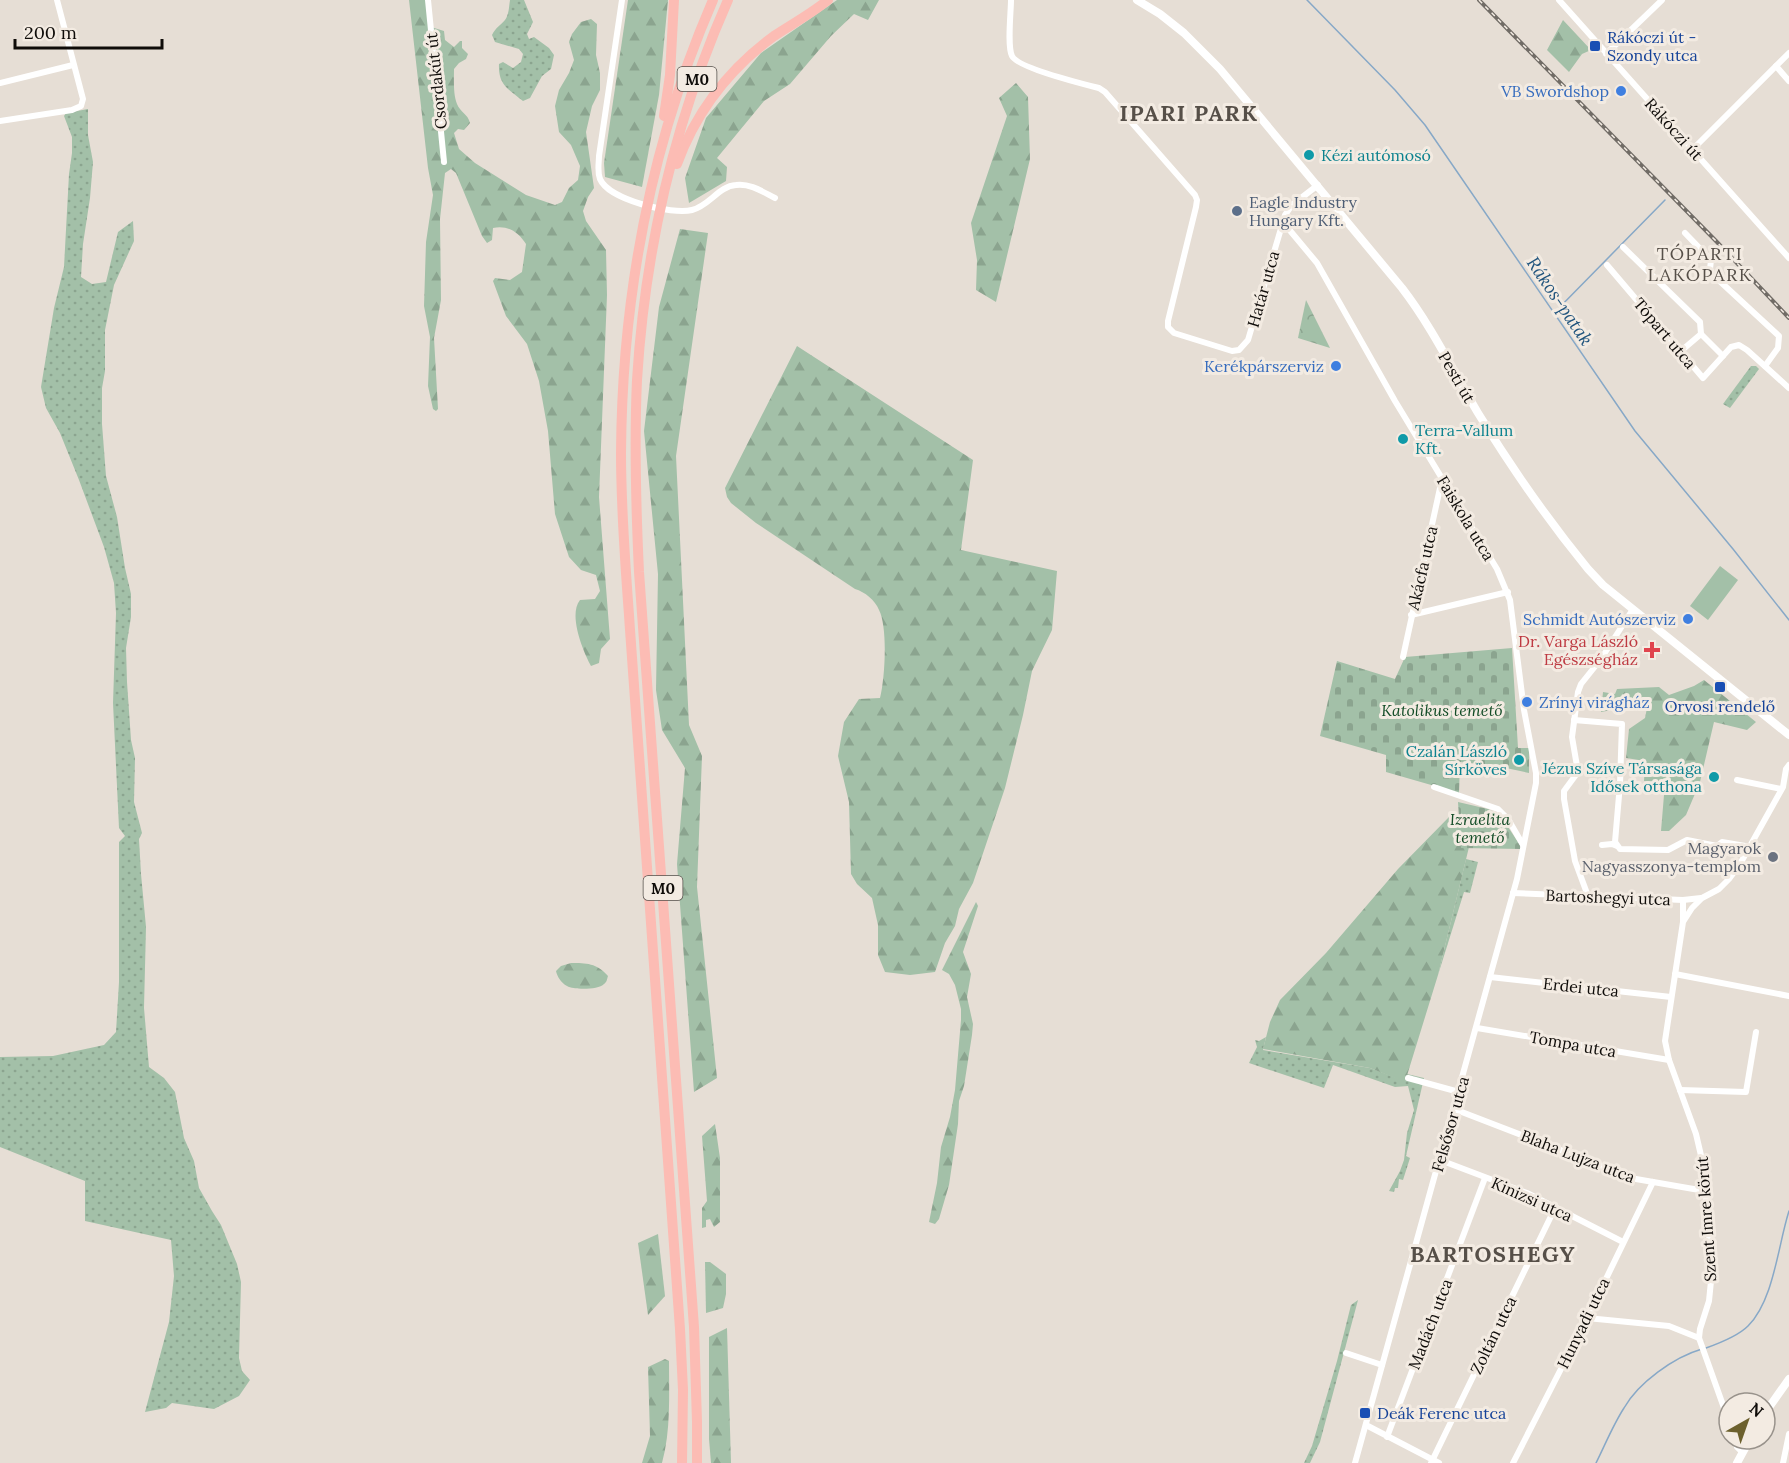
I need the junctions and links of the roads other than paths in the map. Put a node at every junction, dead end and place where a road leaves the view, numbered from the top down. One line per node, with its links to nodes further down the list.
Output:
1 (57, 0): 14 (street)
2 (428, 0): 21 (street, Csordakút út)
3 (622, 0): 24 (street)
4 (674, 0): 19 (highway)
5 (713, 0): 19 (highway, M0)
6 (728, 0): 22 (highway, M0)
7 (828, 0): 22 (highway)
8 (1011, 0): 25 (street, Határ utca)
9 (1558, 0): 13 (street, Rákóczi út)
10 (1662, 0): 13 (street)
11 (1139, 1): 23 (main road, Pesti út)
12 (1789, 52): 15 (street)
13 (1606, 54): 20 (street, Rákóczi út)
14 (74, 65): 17 (street); 18 (street)
15 (1776, 66): 16 (street); 20 (street)
16 (1789, 81)
17 (0, 83)
18 (0, 121)
19 (663, 142): 85 (highway, M0)
20 (1692, 150): 28 (street, Rákóczi út)
21 (444, 162)
22 (666, 185): 86 (highway, M0)
23 (1318, 185): 25 (street, Határ utca); 37 (main road, Pesti út)
24 (775, 198)
25 (1282, 221): 35 (street, Faiskola utca)
26 (1685, 233): 33 (street)
27 (1623, 247): 30 (street, Tópart utca)
28 (1789, 258)
29 (1607, 265): 31 (street, Tópart utca)
30 (1701, 334): 31 (street); 32 (street, Tópart utca)
31 (1682, 351): 32 (street, Tópart utca)
32 (1723, 356): 33 (street, Tópart utca)
33 (1764, 366): 34 (street, Tópart utca)
34 (1789, 388)
35 (1442, 479): 36 (street, Faiskola utca); 38 (street, Akácfa utca)
36 (1508, 592): 38 (street); 44 (street, Faiskola utca)
37 (1633, 609): 40 (street); 41 (main road, Pesti út)
38 (1411, 615): 39 (street, Akácfa utca)
39 (1403, 657)
40 (1574, 720): 49 (street); 52 (street)
41 (1789, 735)
42 (1789, 765): 46 (street, Szent Imre körút)
43 (1737, 780): 46 (street)
44 (1536, 783): 48 (street, Felsősor utca)
45 (1434, 787): 48 (street)
46 (1784, 788): 50 (street, Szent Imre körút)
47 (1602, 844): 49 (street)
48 (1524, 845): 51 (street, Felsősor utca)
49 (1617, 846): 50 (street)
50 (1750, 847): 53 (street, Szent Imre körút)
51 (1514, 893): 52 (street, Bartoshegyi utca); 57 (street, Felsősor utca)
52 (1588, 897): 54 (street, Bartoshegyi utca)
53 (1702, 898): 54 (street, Bartoshegyi utca); 55 (street, Szent Imre körút)
54 (1683, 900): 55 (street)
55 (1683, 922): 56 (street, Szent Imre körút)
56 (1675, 974): 58 (street); 59 (street, Szent Imre körút)
57 (1490, 977): 59 (street, Erdei utca); 60 (street, Felsősor utca)
58 (1789, 996)
59 (1671, 997): 62 (street, Szent Imre körút)
60 (1477, 1028): 62 (street, Tompa utca); 65 (street, Felsősor utca)
61 (1756, 1032): 64 (street)
62 (1669, 1060): 64 (street, Szent Imre körút)
63 (1408, 1078): 65 (street)
64 (1680, 1090): 70 (street, Szent Imre körút)
65 (1459, 1092): 66 (street, Felsősor utca)
66 (1454, 1109): 67 (street, Felsősor utca); 69 (street, Blaha Lujza utca)
67 (1440, 1160): 68 (street, Kinizsi utca); 76 (street, Felsősor utca)
68 (1485, 1178): 71 (street, Kinizsi utca); 82 (street, Madách utca)
69 (1653, 1182): 70 (street, Blaha Lujza utca); 72 (street, Hunyadi utca)
70 (1705, 1191): 74 (street, Szent Imre körút)
71 (1555, 1208): 72 (street, Kinizsi utca); 84 (street, Zoltán utca)
72 (1623, 1242): 73 (street, Hunyadi utca)
73 (1587, 1318): 74 (street); 88 (street, Hunyadi utca)
74 (1699, 1338): 78 (street, Szent Imre körút)
75 (1346, 1353): 76 (street)
76 (1382, 1365): 80 (street, Felsősor utca)
77 (1789, 1379): 79 (main road)
78 (1718, 1391)
79 (1777, 1396)
80 (1365, 1425): 82 (street); 87 (street, Felsősor utca)
81 (1789, 1434): 90 (street)
82 (1388, 1437): 84 (street)
83 (1743, 1453): 89 (main road)
84 (1434, 1462)
85 (682, 1463)
86 (697, 1463)
87 (1354, 1463)
88 (1513, 1463)
89 (1737, 1463)
90 (1783, 1463)

